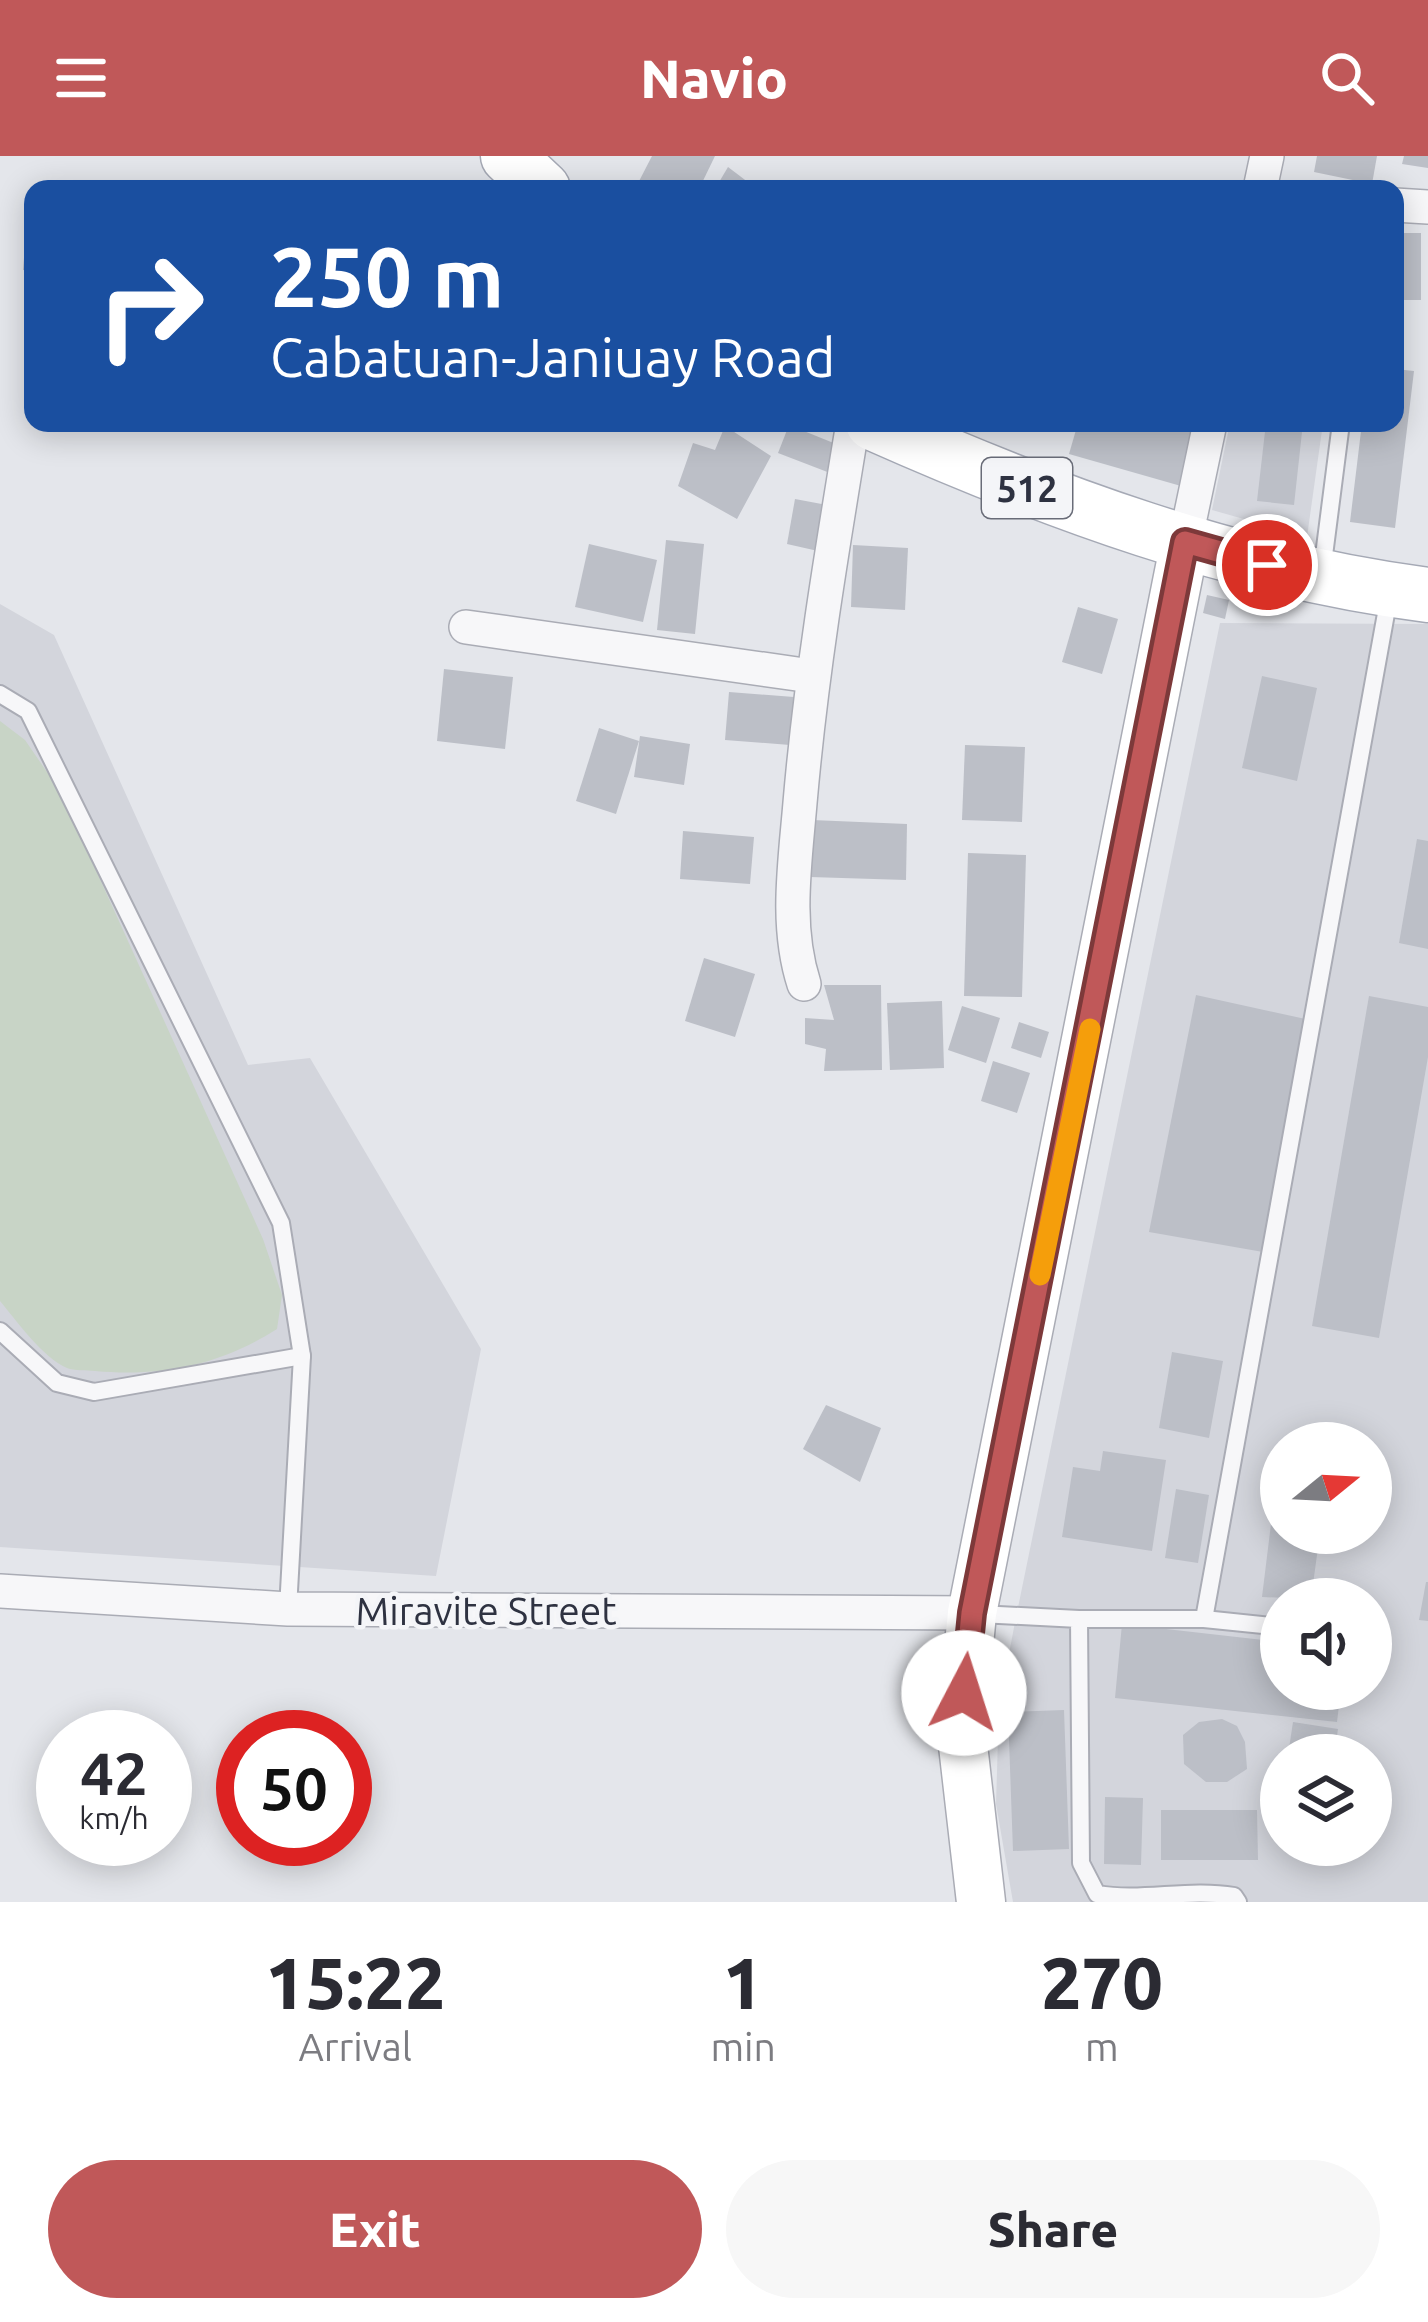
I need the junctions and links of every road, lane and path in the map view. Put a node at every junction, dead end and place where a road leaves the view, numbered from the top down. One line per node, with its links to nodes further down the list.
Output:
1 (508, 156): 2 (main road)
2 (533, 180)
3 (852, 432): 11 (street)
4 (894, 432): 7 (main road, 512)
5 (1208, 432): 7 (street)
6 (1340, 432): 8 (lane)
7 (1185, 542): 8 (main road, 512); 18 (main road)
8 (1322, 578): 9 (main road, 512)
9 (1409, 592): 20 (lane)
10 (466, 628): 11 (street)
11 (811, 676): 13 (street)
12 (0, 694): 15 (lane)
13 (804, 984)
14 (0, 1331): 15 (lane)
15 (302, 1356): 17 (lane)
16 (0, 1591): 17 (street, Miravite Street)
17 (288, 1609): 18 (street, Miravite Street)
18 (972, 1613): 19 (lane); 22 (main road)
19 (1079, 1619): 20 (lane); 23 (lane)
20 (1204, 1619): 21 (lane)
21 (1260, 1625)
22 (981, 1902)
23 (1238, 1902)

